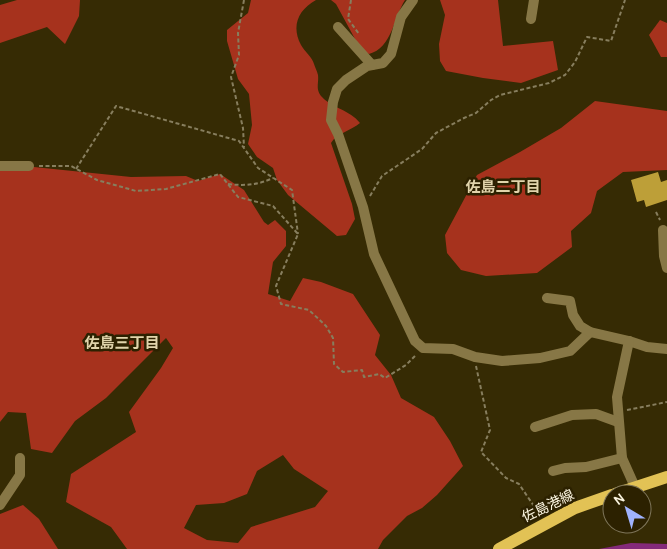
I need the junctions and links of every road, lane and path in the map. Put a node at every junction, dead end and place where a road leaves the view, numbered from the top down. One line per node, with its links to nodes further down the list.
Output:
1 (244, 0): 10 (path)
2 (350, 0): 8 (path)
3 (413, 0): 9 (street)
4 (534, 0): 6 (street)
5 (625, 0): 16 (path)
6 (531, 19)
7 (338, 27): 9 (street)
8 (360, 34)
9 (372, 65): 16 (street)
10 (244, 149): 13 (path); 14 (path)
11 (0, 166): 12 (street)
12 (29, 166): 13 (path)
13 (76, 168): 15 (path)
14 (273, 178): 15 (path); 19 (path)
15 (228, 184): 19 (path)
16 (363, 206): 24 (street)
17 (667, 218): 18 (path)
18 (661, 225): 20 (street)
19 (298, 234): 24 (path)
20 (667, 268)
21 (547, 298): 22 (street)
22 (590, 332): 23 (street); 26 (street)
23 (629, 341): 25 (street); 28 (street)
24 (423, 348): 26 (street)
25 (667, 349)
26 (475, 357): 38 (path)
27 (667, 402): 28 (path)
28 (618, 417): 29 (street); 31 (street)
29 (535, 427)
30 (20, 458): 37 (street)
31 (622, 458): 32 (street); 34 (street)
32 (553, 471)
33 (667, 478): 35 (main road, 佐島港線)
34 (633, 484)
35 (645, 484)
36 (602, 499): 38 (main road, 佐島港線)
37 (0, 505)
38 (545, 523): 39 (main road, 佐島港線)
39 (499, 549)

